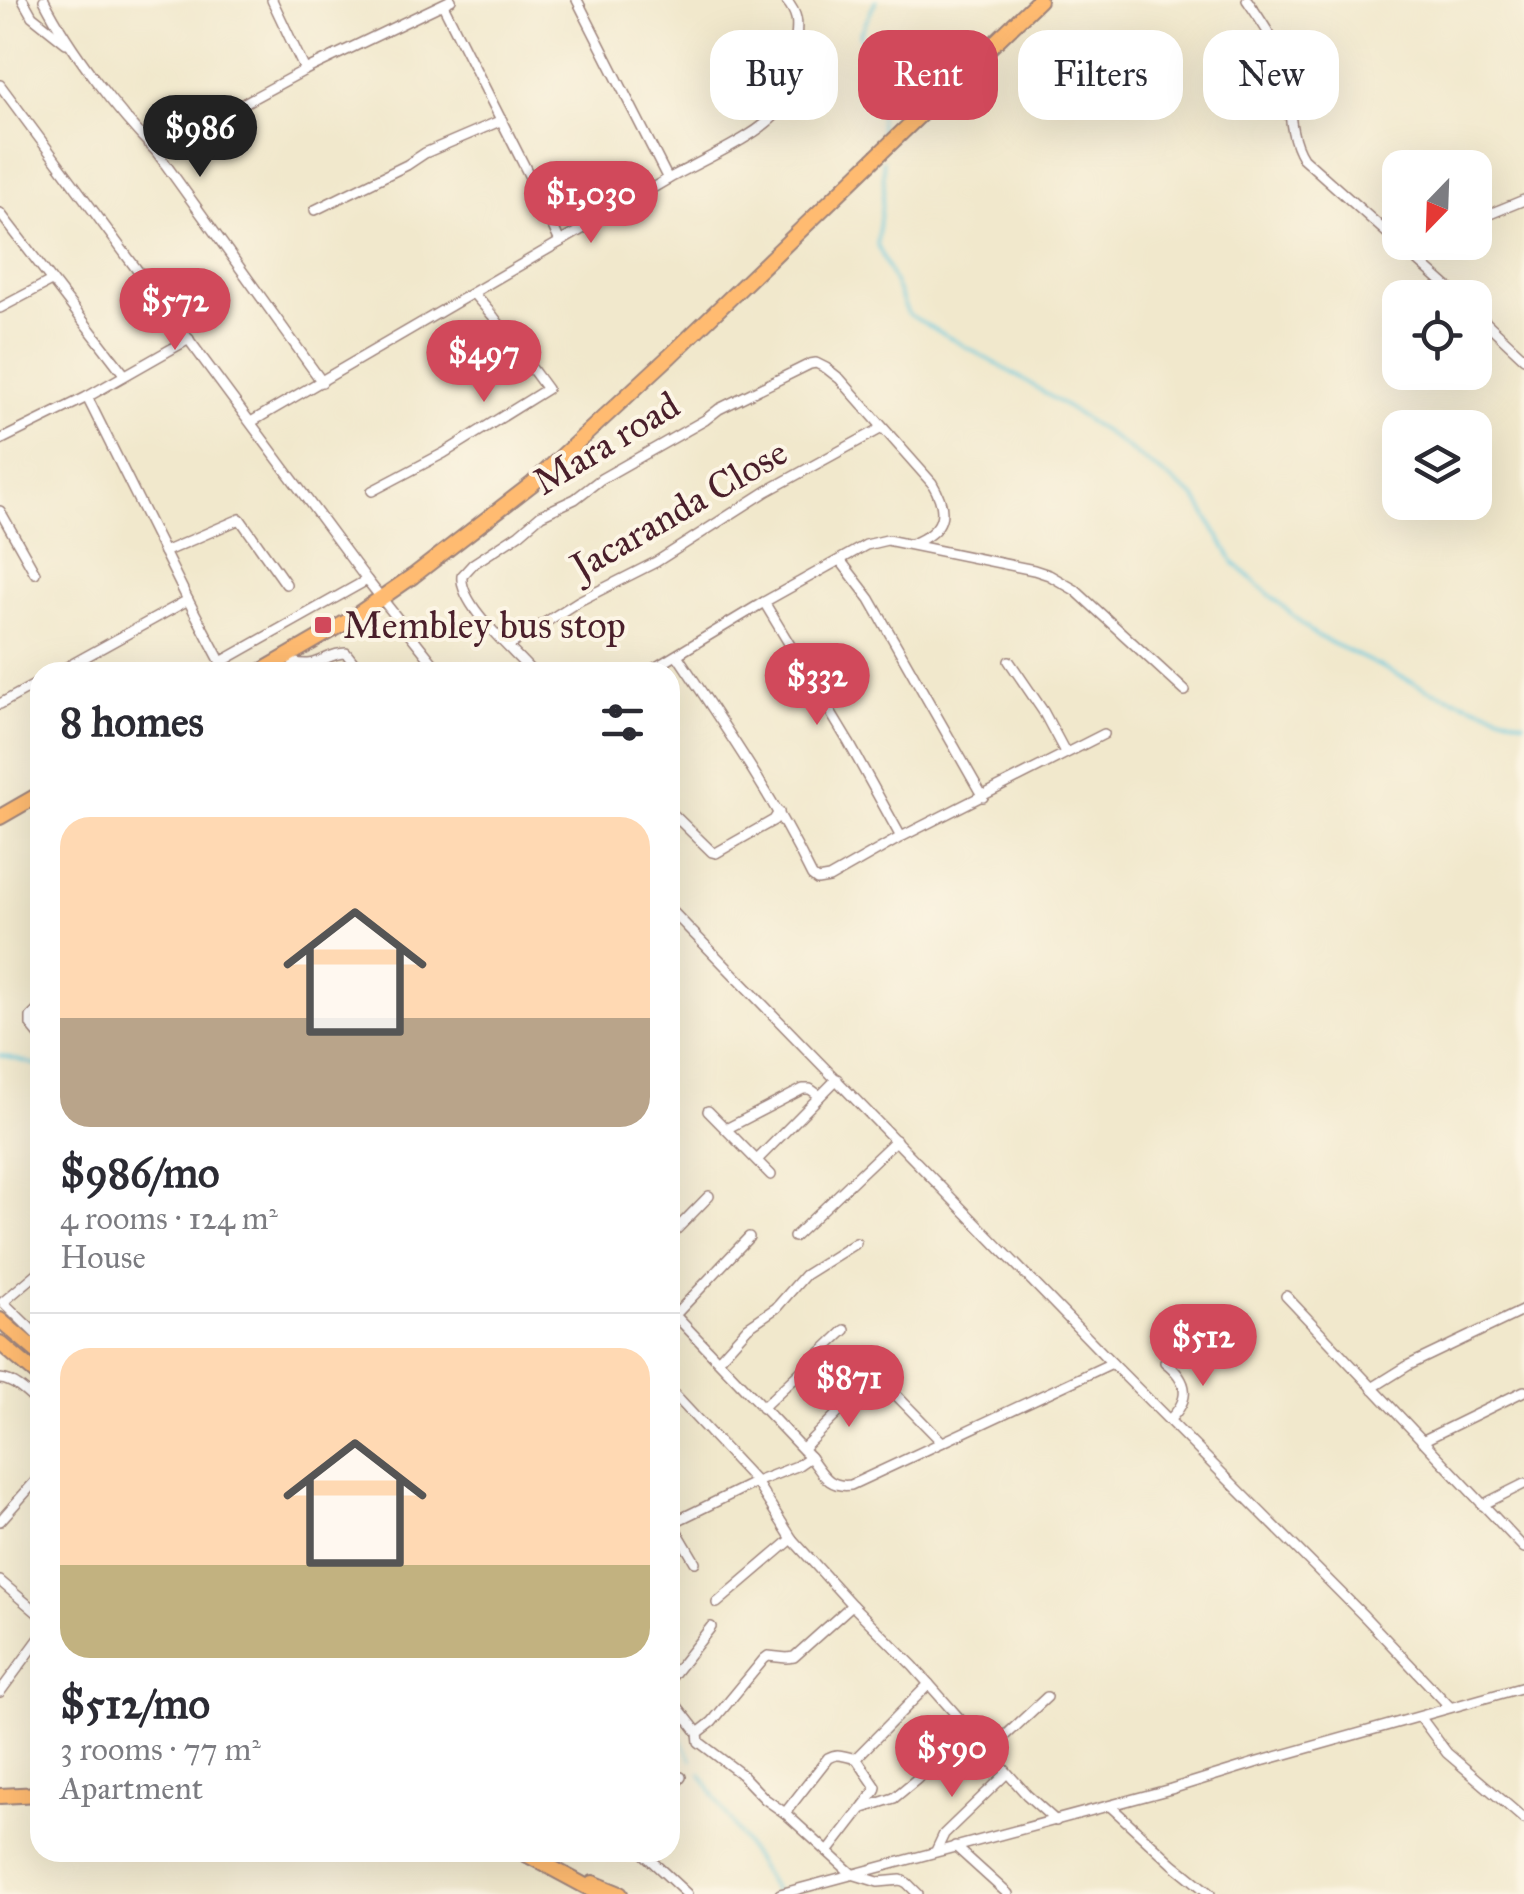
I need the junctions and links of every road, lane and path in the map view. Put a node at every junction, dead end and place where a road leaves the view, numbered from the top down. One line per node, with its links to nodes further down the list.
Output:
1 (23, 0): 9 (street)
2 (44, 0): 9 (street)
3 (272, 0): 10 (street)
4 (578, 0): 14 (street)
5 (786, 0): 14 (street)
6 (1039, 0): 43 (main road)
7 (1247, 0): 19 (street)
8 (447, 2): 10 (street); 12 (street)
9 (72, 48): 13 (street)
10 (305, 70): 13 (street)
11 (0, 85): 27 (street)
12 (502, 120): 16 (street); 20 (street)
13 (156, 151): 30 (street)
14 (668, 179): 20 (street)
15 (1524, 200): 17 (street)
16 (315, 210)
17 (1492, 212)
18 (0, 213): 23 (street)
19 (1382, 229)
20 (560, 242): 24 (street)
21 (1417, 260): 22 (street)
22 (1440, 280)
23 (51, 281): 25 (street); 29 (street)
24 (473, 294): 30 (street); 35 (street)
25 (0, 308)
26 (1492, 328): 28 (street)
27 (189, 339): 29 (street); 32 (street)
28 (1524, 358)
29 (124, 374): 31 (street)
30 (322, 382): 32 (street)
31 (87, 398): 34 (street); 38 (street)
32 (251, 422): 41 (street)
33 (882, 428): 37 (street); 46 (street, Jacaranda Close); 46 (street, Mara road)
34 (0, 440)
35 (372, 491)
36 (0, 511): 40 (street)
37 (912, 544): 39 (street); 58 (street)
38 (164, 552): 42 (street); 44 (street)
39 (840, 560): 45 (street); 62 (street)
40 (35, 572)
41 (367, 580): 43 (street); 50 (street)
42 (286, 584)
43 (381, 599): 51 (main road); 54 (street)
44 (188, 600): 49 (street); 50 (street)
45 (764, 602): 47 (street); 67 (street)
46 (508, 646): 55 (street, Mara road)
47 (676, 654): 56 (street); 64 (street)
48 (1009, 661): 61 (street)
49 (76, 662)
50 (221, 662)
51 (302, 662)
52 (322, 662): 53 (street)
53 (354, 662)
54 (432, 662)
55 (523, 662)
56 (664, 662)
57 (30, 688): 59 (street)
58 (1186, 692)
59 (0, 704)
60 (1104, 734): 61 (street)
61 (1065, 752): 62 (street)
62 (983, 797): 67 (street)
63 (30, 800): 65 (main road)
64 (780, 812): 66 (street); 67 (street)
65 (0, 817)
66 (680, 821)
67 (901, 837)
68 (680, 919): 69 (street)
69 (836, 1079): 70 (street); 73 (street)
70 (820, 1096): 72 (street); 74 (street)
71 (708, 1112): 72 (street)
72 (726, 1129): 74 (street)
73 (896, 1140): 79 (street); 95 (street)
74 (758, 1160): 75 (street)
75 (771, 1175)
76 (709, 1196): 77 (street)
77 (680, 1226)
78 (748, 1237): 84 (street)
79 (794, 1237)
80 (856, 1243): 93 (street)
81 (30, 1279): 83 (street)
82 (1286, 1296): 99 (street)
83 (1, 1301): 88 (street)
84 (680, 1305)
85 (1524, 1310): 99 (street)
86 (680, 1319): 93 (street)
87 (0, 1320): 91 (main road)
88 (30, 1329)
89 (845, 1330): 104 (street)
90 (0, 1343): 92 (main road)
91 (30, 1346)
92 (18, 1358): 96 (main road); 97 (street)
93 (719, 1360): 104 (street)
94 (1165, 1362): 105 (street)
95 (1112, 1363): 105 (street); 107 (street)
96 (30, 1368)
97 (0, 1378): 101 (street)
98 (867, 1384): 108 (street)
99 (1372, 1388): 106 (street)
100 (1524, 1391): 106 (street)
101 (30, 1396)
102 (897, 1396): 107 (street)
103 (680, 1401): 110 (street)
104 (762, 1408): 108 (street)
105 (1169, 1420): 131 (street)
106 (1422, 1441): 113 (street)
107 (942, 1442): 109 (street)
108 (804, 1448): 109 (street)
109 (810, 1457): 110 (street)
110 (756, 1482): 115 (street); 117 (street)
111 (1524, 1484): 113 (street)
112 (30, 1487): 114 (street)
113 (1482, 1505): 118 (street)
114 (0, 1520)
115 (680, 1520)
116 (680, 1538): 119 (street)
117 (792, 1538): 121 (street); 122 (street)
118 (1524, 1548)
119 (695, 1562)
120 (0, 1581): 123 (street)
121 (718, 1604)
122 (852, 1605): 127 (street); 135 (street)
123 (30, 1606)
124 (712, 1627): 126 (street)
125 (30, 1652): 129 (street)
126 (680, 1667)
127 (929, 1684): 134 (street); 137 (street)
128 (1524, 1687): 131 (street)
129 (0, 1692)
130 (1048, 1697): 136 (street)
131 (1450, 1707): 133 (street)
132 (680, 1710): 135 (street)
133 (1421, 1718): 141 (street); 144 (street)
134 (967, 1728): 136 (street); 142 (street)
135 (698, 1733): 143 (street)
136 (988, 1752): 138 (street)
137 (856, 1758): 142 (street); 143 (street)
138 (1007, 1773): 145 (street); 147 (street)
139 (30, 1794): 140 (main road)
140 (0, 1796)
141 (1110, 1806): 145 (street); 159 (street)
142 (864, 1808): 148 (street)
143 (785, 1813): 148 (street)
144 (1524, 1818)
145 (1056, 1820): 146 (street)
146 (954, 1846): 147 (street); 158 (street)
147 (936, 1851): 152 (street)
148 (828, 1852): 152 (street)
149 (541, 1862): 151 (main road)
150 (653, 1862): 155 (street)
151 (554, 1869): 153 (main road); 154 (main road)
152 (852, 1874): 156 (street); 157 (street)
153 (600, 1894)
154 (620, 1894)
155 (687, 1894)
156 (782, 1894)
157 (918, 1894)
158 (1008, 1894)
159 (1210, 1894)

